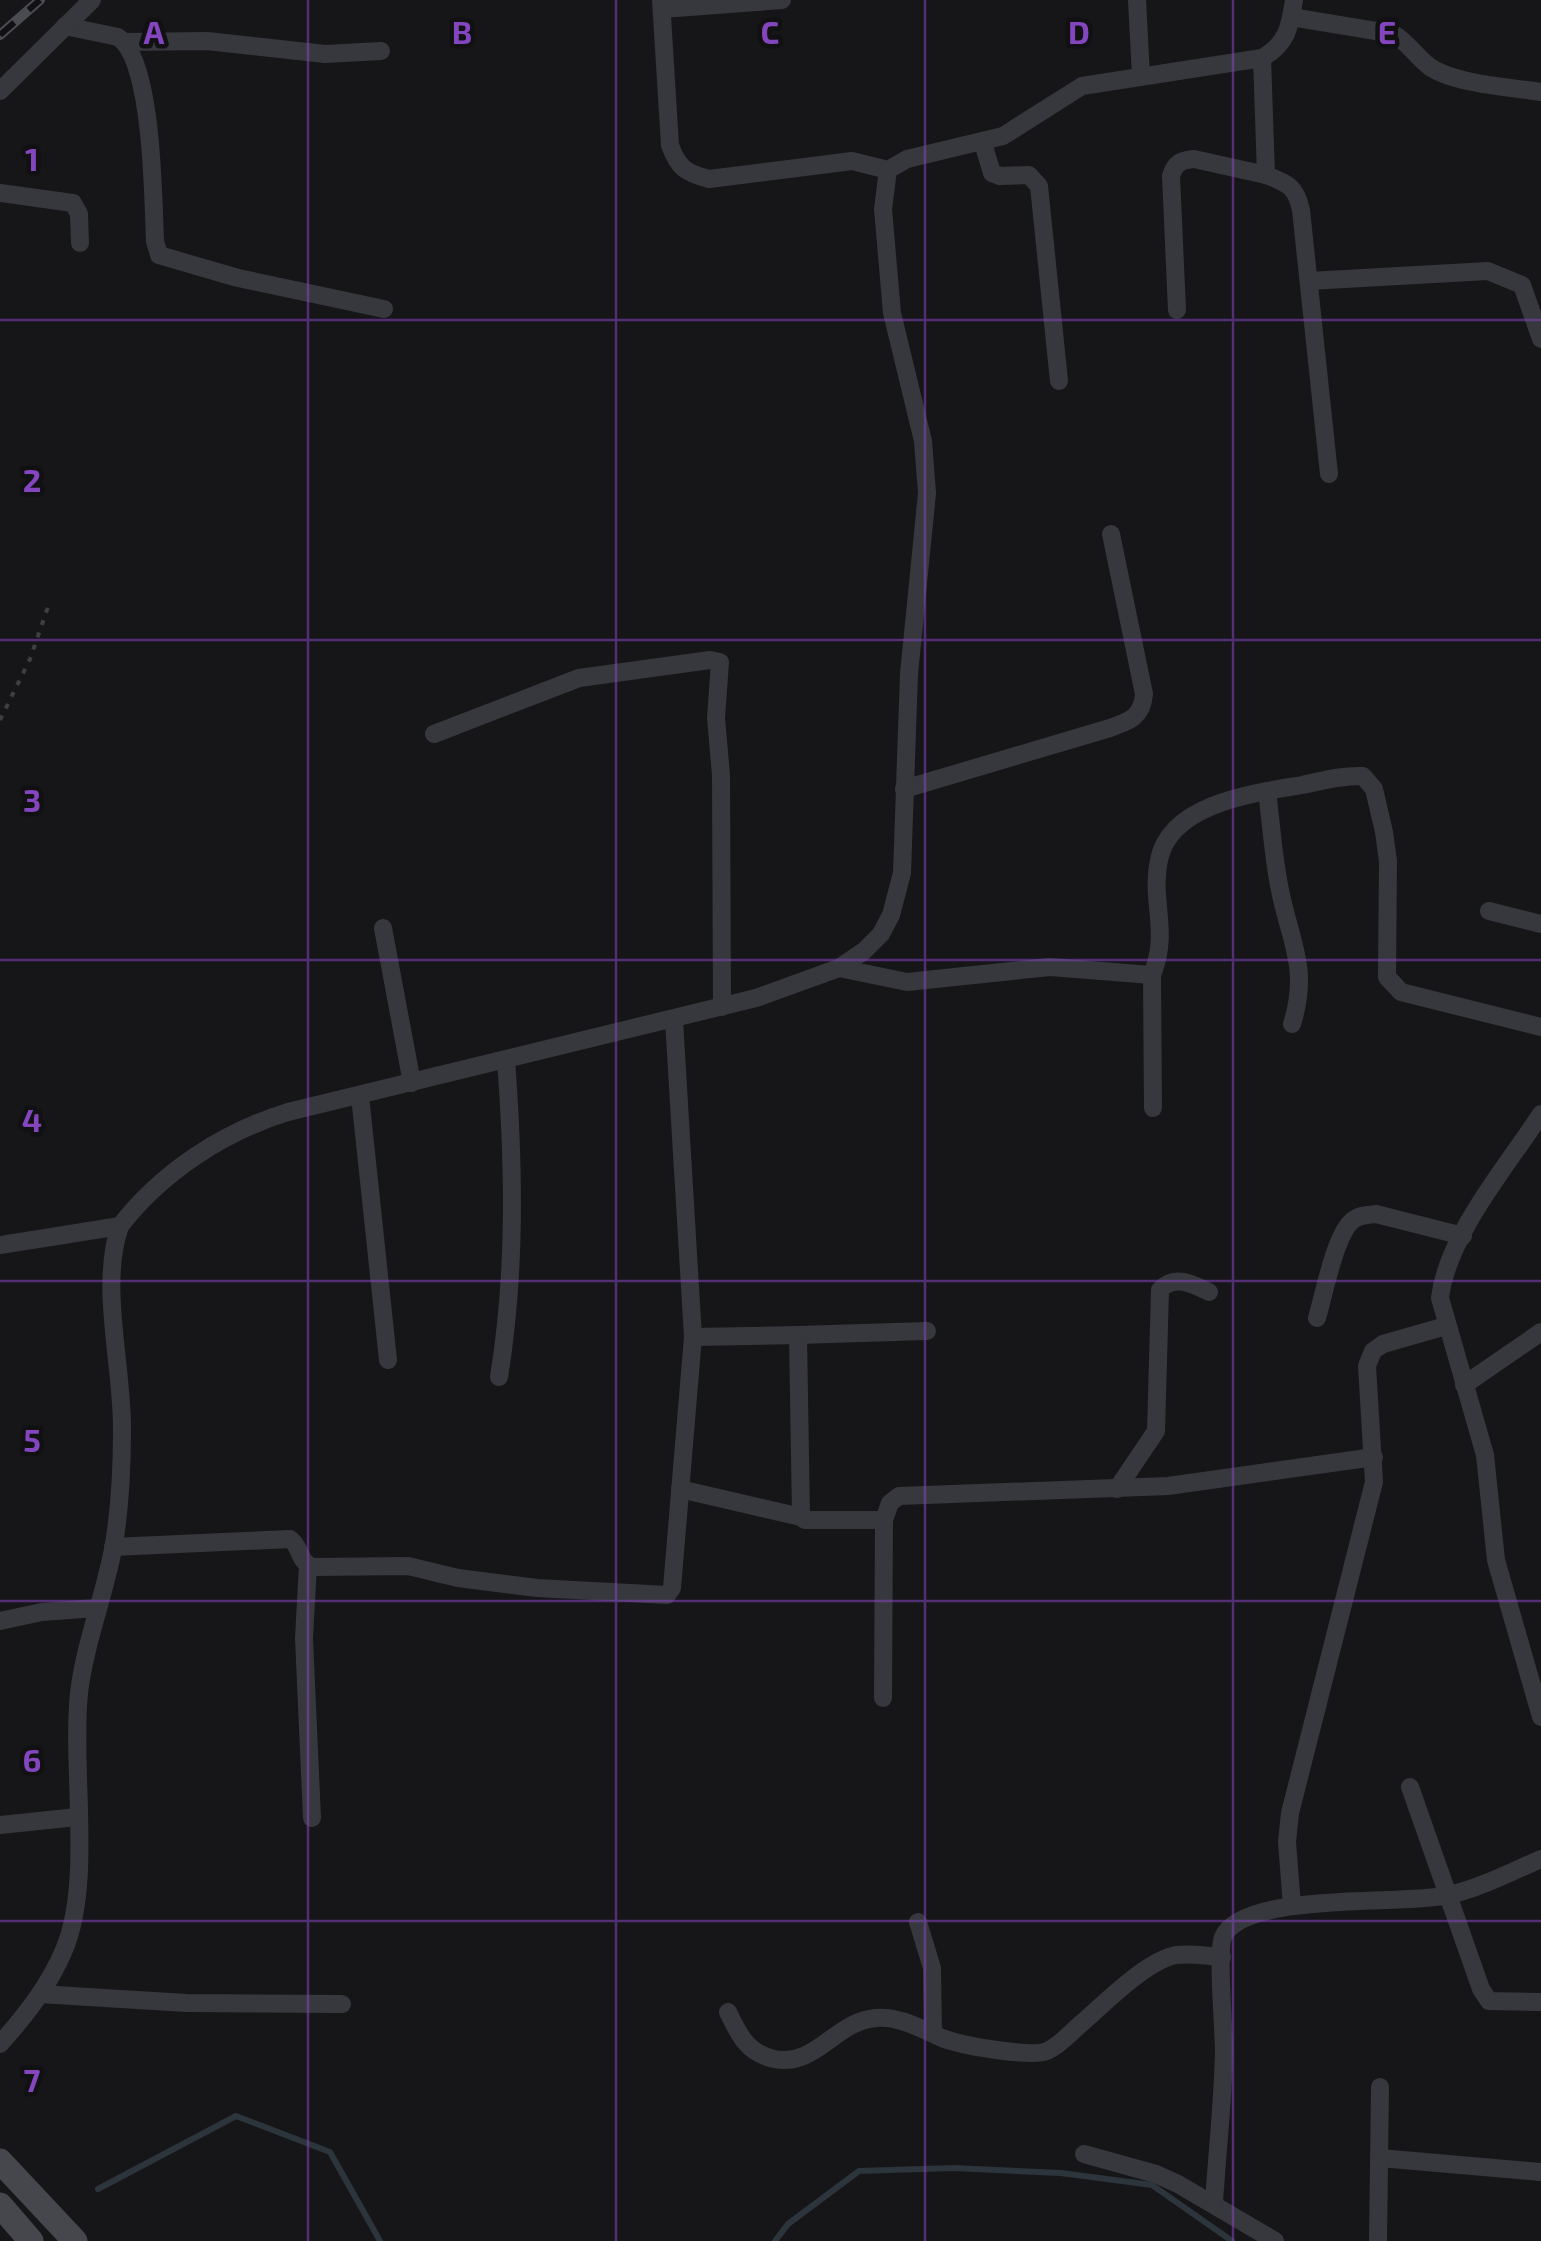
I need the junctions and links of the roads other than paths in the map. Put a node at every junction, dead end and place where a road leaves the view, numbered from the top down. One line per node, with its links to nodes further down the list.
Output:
1 (92, 0): 6 (street)
2 (782, 0): 4 (street)
3 (1137, 0): 10 (street)
4 (662, 5): 14 (street)
5 (1293, 8): 9 (street); 12 (street)
6 (65, 26): 7 (street); 11 (street)
7 (126, 42): 8 (street); 19 (street)
8 (381, 51)
9 (1262, 58): 10 (street); 15 (street)
10 (1141, 76): 13 (street)
11 (0, 91)
12 (1541, 92)
13 (983, 143): 14 (street); 22 (street)
14 (888, 170): 26 (street)
15 (1266, 175): 18 (street); 20 (street)
16 (0, 193): 17 (street)
17 (80, 242)
18 (1309, 281): 21 (street); 23 (street)
19 (384, 309)
20 (1178, 310)
21 (1541, 338)
22 (1058, 381)
23 (1330, 474)
24 (1112, 534): 26 (street)
25 (434, 734): 33 (street)
26 (904, 788): 31 (street)
27 (1268, 791): 32 (street); 35 (street); 36 (street)
28 (1489, 911): 29 (street)
29 (1541, 924)
30 (384, 928): 38 (street)
31 (839, 968): 32 (street); 33 (street)
32 (1152, 975): 40 (street)
33 (722, 1007): 34 (street)
34 (674, 1020): 37 (street); 51 (street)
35 (1292, 1024)
36 (1541, 1027)
37 (506, 1060): 38 (street); 53 (street)
38 (412, 1083): 39 (street)
39 (360, 1096): 42 (street); 52 (street)
40 (1153, 1108)
41 (1541, 1114): 43 (street)
42 (120, 1226): 44 (street); 60 (street)
43 (1463, 1236): 46 (street); 47 (street)
44 (0, 1244)
45 (1209, 1292): 57 (street)
46 (1316, 1318)
47 (1446, 1326): 54 (street); 55 (street)
48 (926, 1331): 50 (street)
49 (1541, 1332): 54 (street)
50 (798, 1335): 51 (street); 58 (street)
51 (693, 1337): 56 (street)
52 (388, 1360)
53 (499, 1377)
54 (1464, 1385): 65 (street)
55 (1374, 1456): 57 (street); 72 (street)
56 (680, 1489): 58 (street); 61 (street)
57 (1117, 1489): 59 (street)
58 (801, 1517): 59 (street)
59 (884, 1520): 64 (street)
60 (113, 1547): 61 (street); 62 (street)
61 (308, 1565): 68 (street)
62 (96, 1608): 63 (street); 67 (street)
63 (0, 1621)
64 (883, 1698)
65 (1541, 1716)
66 (1410, 1787): 71 (street)
67 (78, 1817): 69 (street); 75 (street)
68 (312, 1818)
69 (0, 1825)
70 (1541, 1859): 71 (street)
71 (1450, 1895): 72 (street); 76 (street)
72 (1292, 1906): 74 (street)
73 (918, 1922): 79 (street)
74 (1222, 1957): 79 (street); 86 (street)
75 (40, 1994): 77 (street); 80 (street)
76 (1541, 2002)
77 (342, 2004)
78 (728, 2012): 79 (street)
79 (933, 2033)
80 (0, 2044)
81 (1380, 2088): 83 (street)
82 (1084, 2154): 86 (street)
83 (1380, 2158): 85 (street); 91 (street)
84 (0, 2161): 89 (main road)
85 (1541, 2172)
86 (1214, 2204): 90 (street)
87 (0, 2205): 88 (main road)
88 (31, 2241)
89 (75, 2241)
90 (1275, 2241)
91 (1378, 2241)

